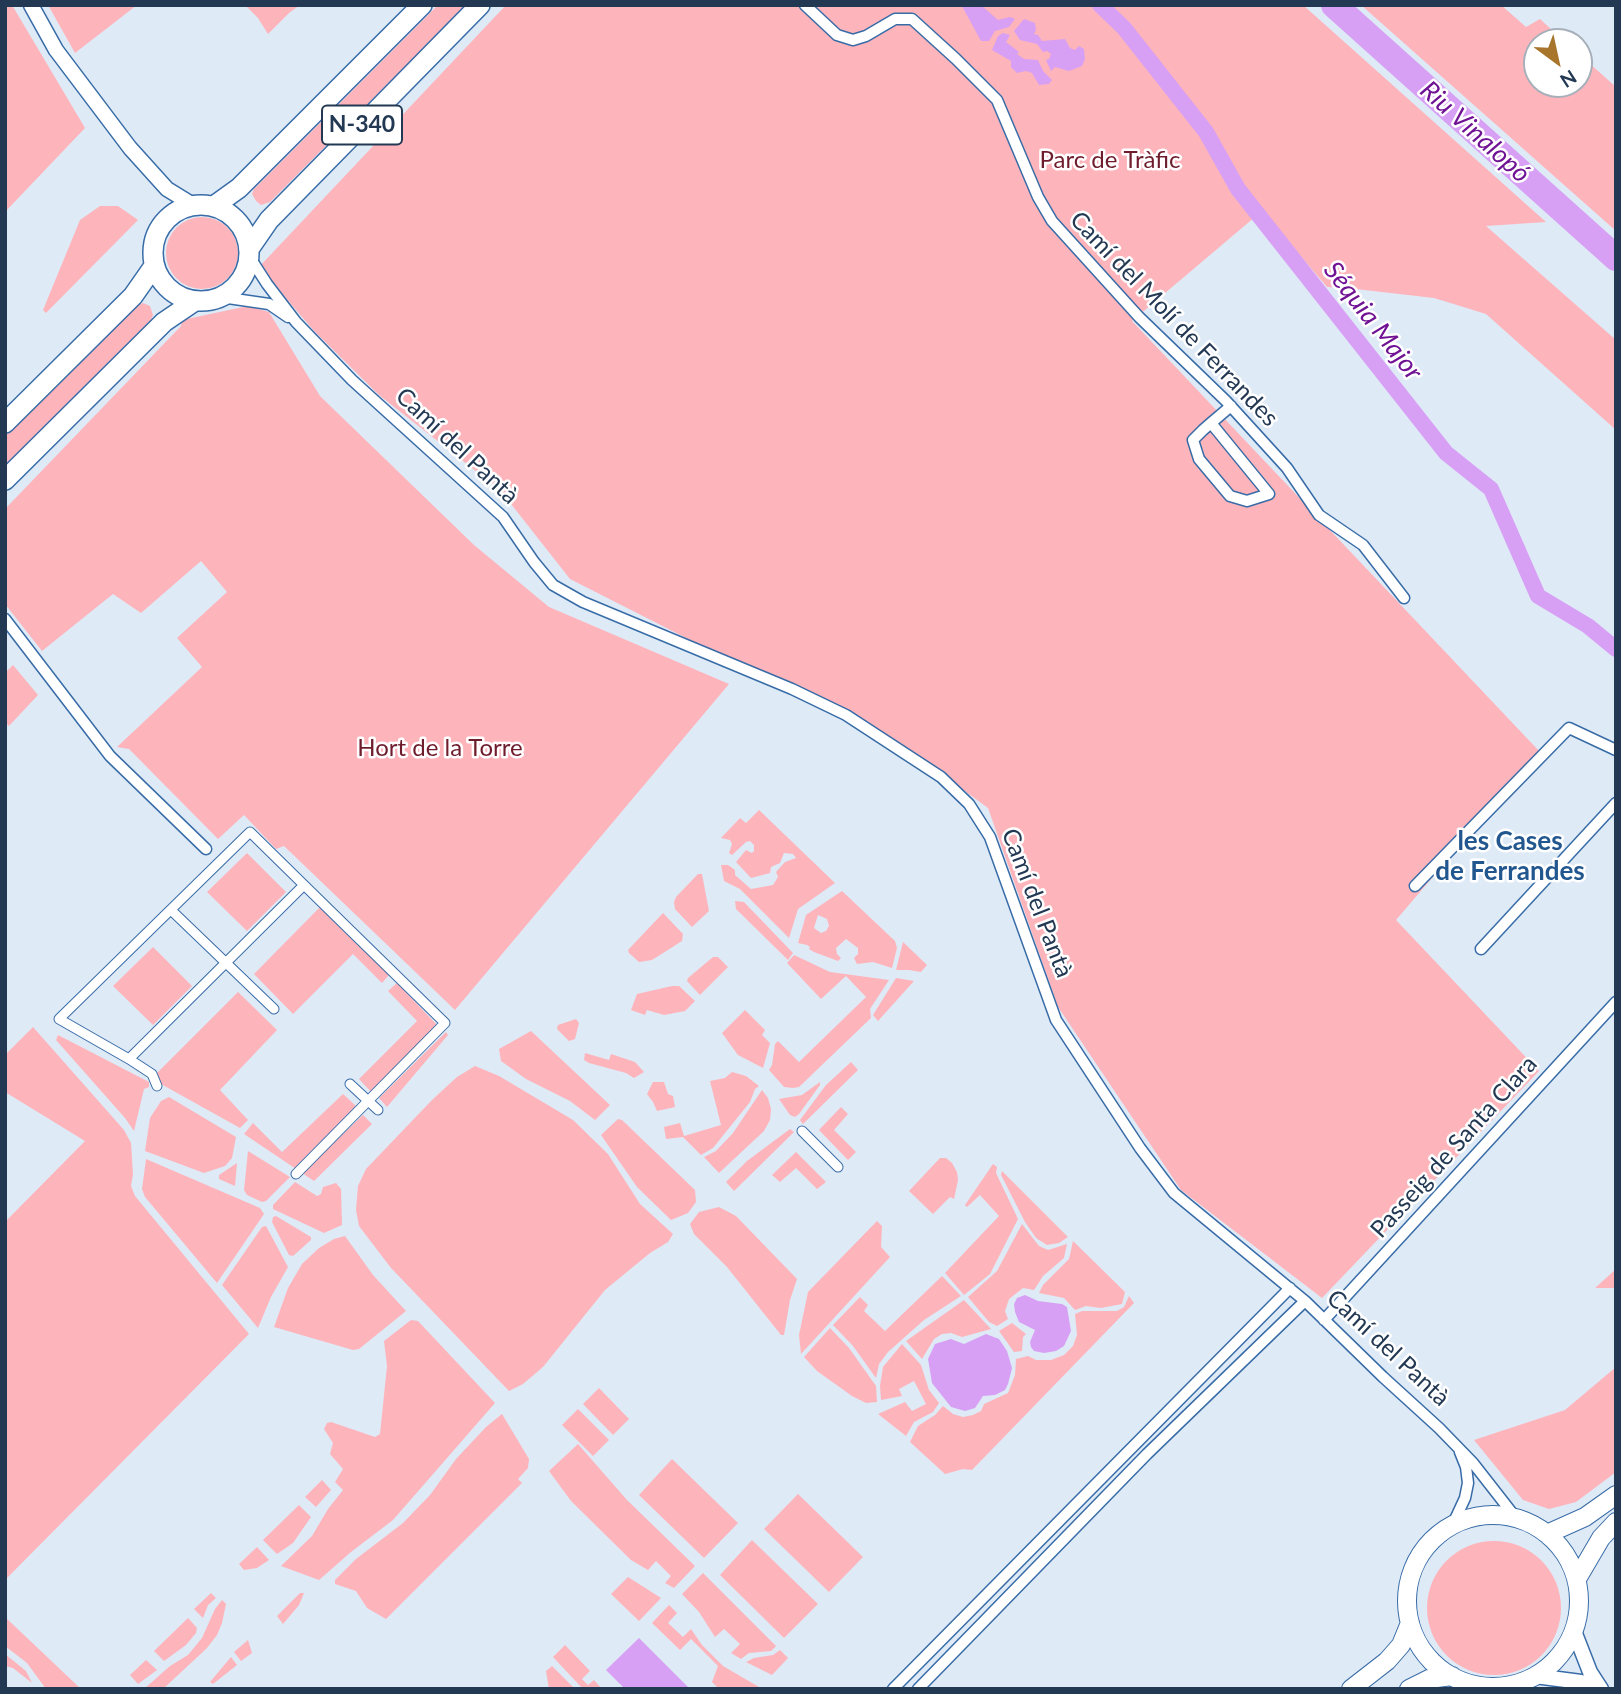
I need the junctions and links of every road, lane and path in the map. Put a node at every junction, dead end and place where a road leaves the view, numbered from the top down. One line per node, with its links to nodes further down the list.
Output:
1 (31, 5): 5 (street)
2 (422, 5): 6 (highway, N-340)
3 (480, 5): 7 (highway, N-340)
4 (805, 5): 12 (street, Camí del Molí de Ferrandes)
5 (193, 205): 6 (highway); 8 (highway)
6 (214, 206): 7 (highway)
7 (249, 252): 9 (highway, N-340); 11 (street, Camí del Pantà)
8 (154, 266): 10 (highway); 13 (highway)
9 (221, 297): 10 (highway); 11 (street, Camí del Pantà)
10 (195, 301): 15 (highway)
11 (296, 322): 36 (street, Camí del Pantà)
12 (1231, 406): 14 (street); 16 (street, Camí del Molí de Ferrandes)
13 (5, 423)
14 (1211, 423): 14 (street)
15 (5, 480)
16 (1404, 598)
17 (5, 619): 20 (street)
18 (1616, 750): 22 (street)
19 (1616, 803): 24 (street)
20 (205, 849)
21 (304, 885): 23 (street); 25 (street); 31 (street)
22 (1415, 886)
23 (171, 910): 25 (street); 28 (street)
24 (1481, 949)
25 (225, 962): 27 (street); 28 (street)
26 (1616, 1002): 38 (street, Passeig de Santa Clara)
27 (274, 1009)
28 (129, 1059): 30 (street)
29 (351, 1084): 31 (street)
30 (157, 1086)
31 (368, 1101): 32 (street); 35 (street)
32 (378, 1110)
33 (803, 1131): 34 (street)
34 (838, 1167)
35 (296, 1174)
36 (1290, 1288): 37 (street, Camí del Pantà); 50 (street)
37 (1305, 1301): 38 (street, Camí del Pantà); 51 (street)
38 (1324, 1320): 39 (street, Camí del Pantà)
39 (1458, 1447): 41 (street, Camí del Pantà); 43 (street)
40 (1616, 1495): 44 (main road)
41 (1516, 1518): 43 (main road); 44 (main road)
42 (1616, 1522): 45 (main road)
43 (1452, 1526): 46 (main road)
44 (1548, 1534): 45 (main road)
45 (1577, 1579): 47 (main road)
46 (1410, 1623): 48 (main road); 52 (main road)
47 (1574, 1631): 49 (main road); 55 (street)
48 (1452, 1676): 49 (main road); 53 (main road)
49 (1535, 1676): 54 (street)
50 (893, 1689)
51 (918, 1689)
52 (1351, 1689)
53 (1409, 1689)
54 (1590, 1689)
55 (1601, 1689)

